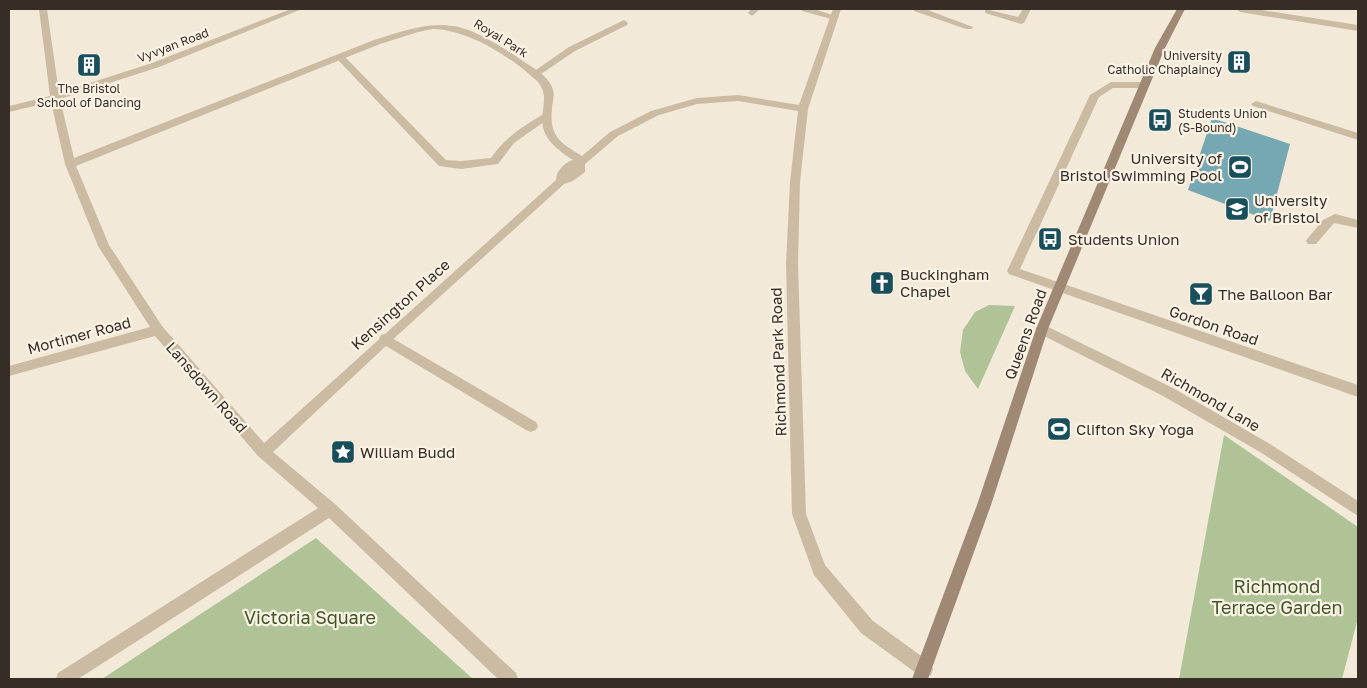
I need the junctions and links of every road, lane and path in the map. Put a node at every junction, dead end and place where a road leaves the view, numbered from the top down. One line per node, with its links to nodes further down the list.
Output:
1 (43, 9): 16 (street, Lansdown Road)
2 (298, 9): 16 (street, Vyvyan Road)
3 (805, 9): 9 (street)
4 (917, 9): 11 (street)
5 (1027, 9): 8 (street)
6 (1181, 9): 15 (main road, Queens Road)
7 (1240, 9): 12 (street)
8 (988, 11)
9 (836, 13): 19 (street, Richmond Park Road)
10 (624, 23): 14 (street)
11 (969, 27)
12 (1358, 28)
13 (340, 57): 14 (street, Royal Park); 20 (street); 23 (street, Royal Park)
14 (535, 74): 20 (street, Royal Park)
15 (1145, 85): 26 (main road, Queens Road); 26 (street, Gordon Road)
16 (55, 99): 18 (street, Vyvyan Road); 23 (street, Lansdown Road)
17 (1256, 104): 21 (street)
18 (9, 109)
19 (803, 109): 22 (street); 36 (street, Richmond Park Road)
20 (546, 117): 22 (street, Royal Park)
21 (1358, 137)
22 (581, 162): 29 (street, Kensington Place)
23 (70, 164): 28 (street, Lansdown Road)
24 (1358, 224): 25 (street)
25 (1312, 241)
26 (1059, 287): 27 (main road, Queens Road); 31 (street, Gordon Road)
27 (1042, 329): 35 (street, Richmond Lane); 36 (main road, Queens Road)
28 (158, 330): 30 (street, Mortimer Road); 33 (street, Lansdown Road)
29 (385, 339): 32 (street); 33 (street, Kensington Place)
30 (9, 371)
31 (1358, 391)
32 (530, 426)
33 (263, 452): 34 (street, Lansdown Road)
34 (330, 509): 37 (street); 38 (street, Lansdown Road)
35 (1358, 510)
36 (923, 674)
37 (64, 679)
38 (510, 679)

